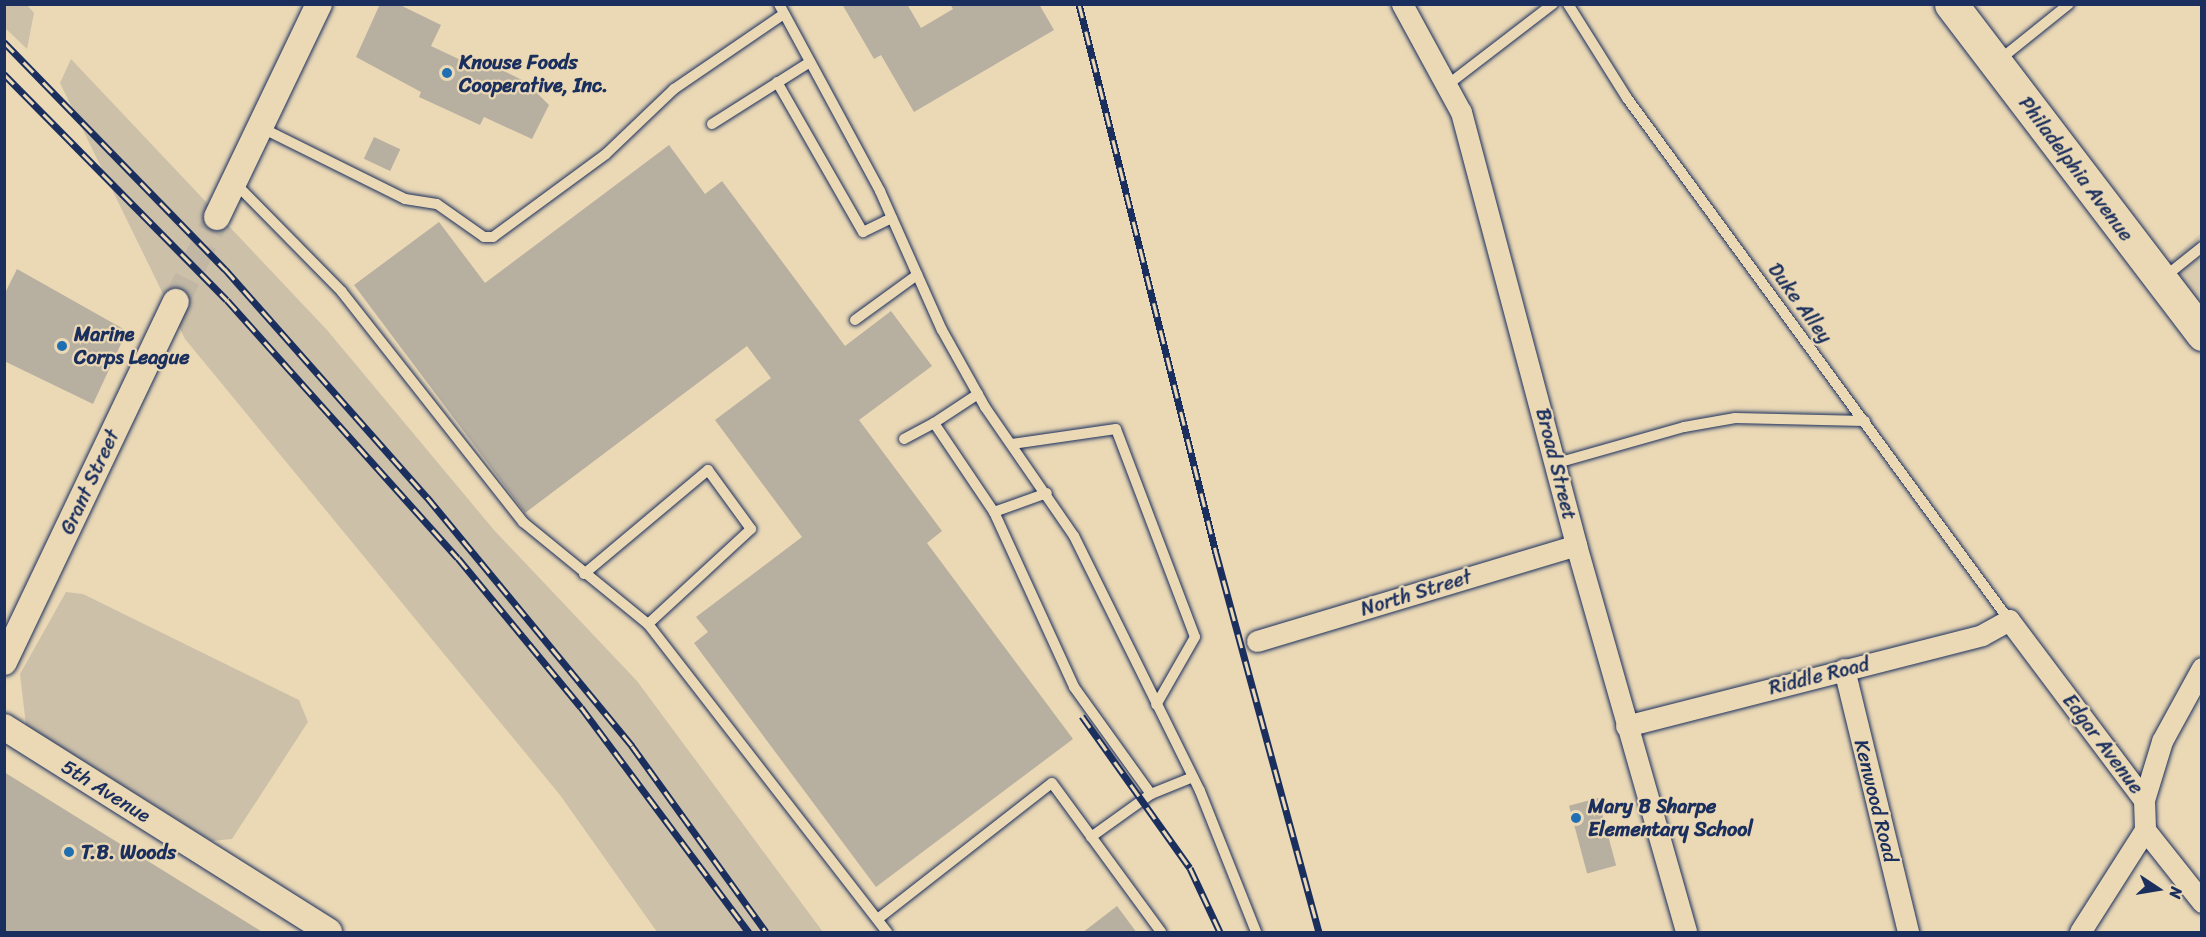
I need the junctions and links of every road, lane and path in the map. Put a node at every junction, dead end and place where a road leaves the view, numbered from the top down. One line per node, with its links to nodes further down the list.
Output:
1 (319, 4): 13 (street)
2 (1402, 4): 11 (street, Broad Street)
3 (1553, 4): 11 (lane)
4 (1568, 4): 24 (lane, Duke Alley)
5 (1951, 4): 9 (main road, Philadelphia Avenue)
6 (2068, 4): 9 (lane)
7 (782, 9): 8 (lane); 13 (lane)
8 (810, 62): 10 (lane); 16 (lane)
9 (1995, 63): 19 (main road, Philadelphia Avenue)
10 (777, 82): 12 (lane); 16 (lane)
11 (1446, 86): 28 (street, Broad Street)
12 (712, 124)
13 (260, 127): 14 (street)
14 (234, 182): 15 (street); 32 (lane)
15 (217, 217)
16 (892, 218): 18 (lane)
17 (2202, 247): 19 (lane)
18 (917, 275): 21 (lane); 23 (lane)
19 (2161, 280): 22 (main road, Philadelphia Avenue)
20 (176, 302): 36 (street, Grant Street)
21 (855, 320)
22 (2202, 334)
23 (978, 394): 25 (lane); 27 (lane)
24 (1865, 421): 28 (lane); 33 (lane, Duke Alley)
25 (934, 423): 26 (lane); 30 (lane)
26 (904, 439)
27 (1012, 444): 29 (lane); 39 (lane)
28 (1557, 463): 31 (street, Broad Street)
29 (1047, 493): 30 (lane); 39 (lane)
30 (994, 512): 43 (lane)
31 (1576, 546): 35 (street, North Street); 40 (street, Broad Street)
32 (584, 574): 34 (lane); 34 (lane)
33 (2008, 620): 38 (street, Riddle Road); 44 (street, Edgar Avenue)
34 (648, 624): 48 (lane)
35 (1257, 641)
36 (4, 662)
37 (2202, 668): 44 (street)
38 (1844, 669): 40 (street, Riddle Road); 54 (street, Kenwood Road)
39 (1156, 705): 42 (lane)
40 (1626, 726): 53 (street, Broad Street)
41 (4, 727): 49 (street, 5th Avenue)
42 (1193, 777): 43 (lane); 52 (lane)
43 (1151, 794): 46 (lane)
44 (2144, 800): 45 (street, Edgar Avenue)
45 (2145, 830): 47 (street); 55 (street)
46 (1091, 837): 48 (lane); 51 (lane)
47 (2202, 902)
48 (879, 918): 50 (lane)
49 (329, 933)
50 (887, 933)
51 (1161, 933)
52 (1256, 933)
53 (1686, 933)
54 (1908, 933)
55 (2080, 933)

